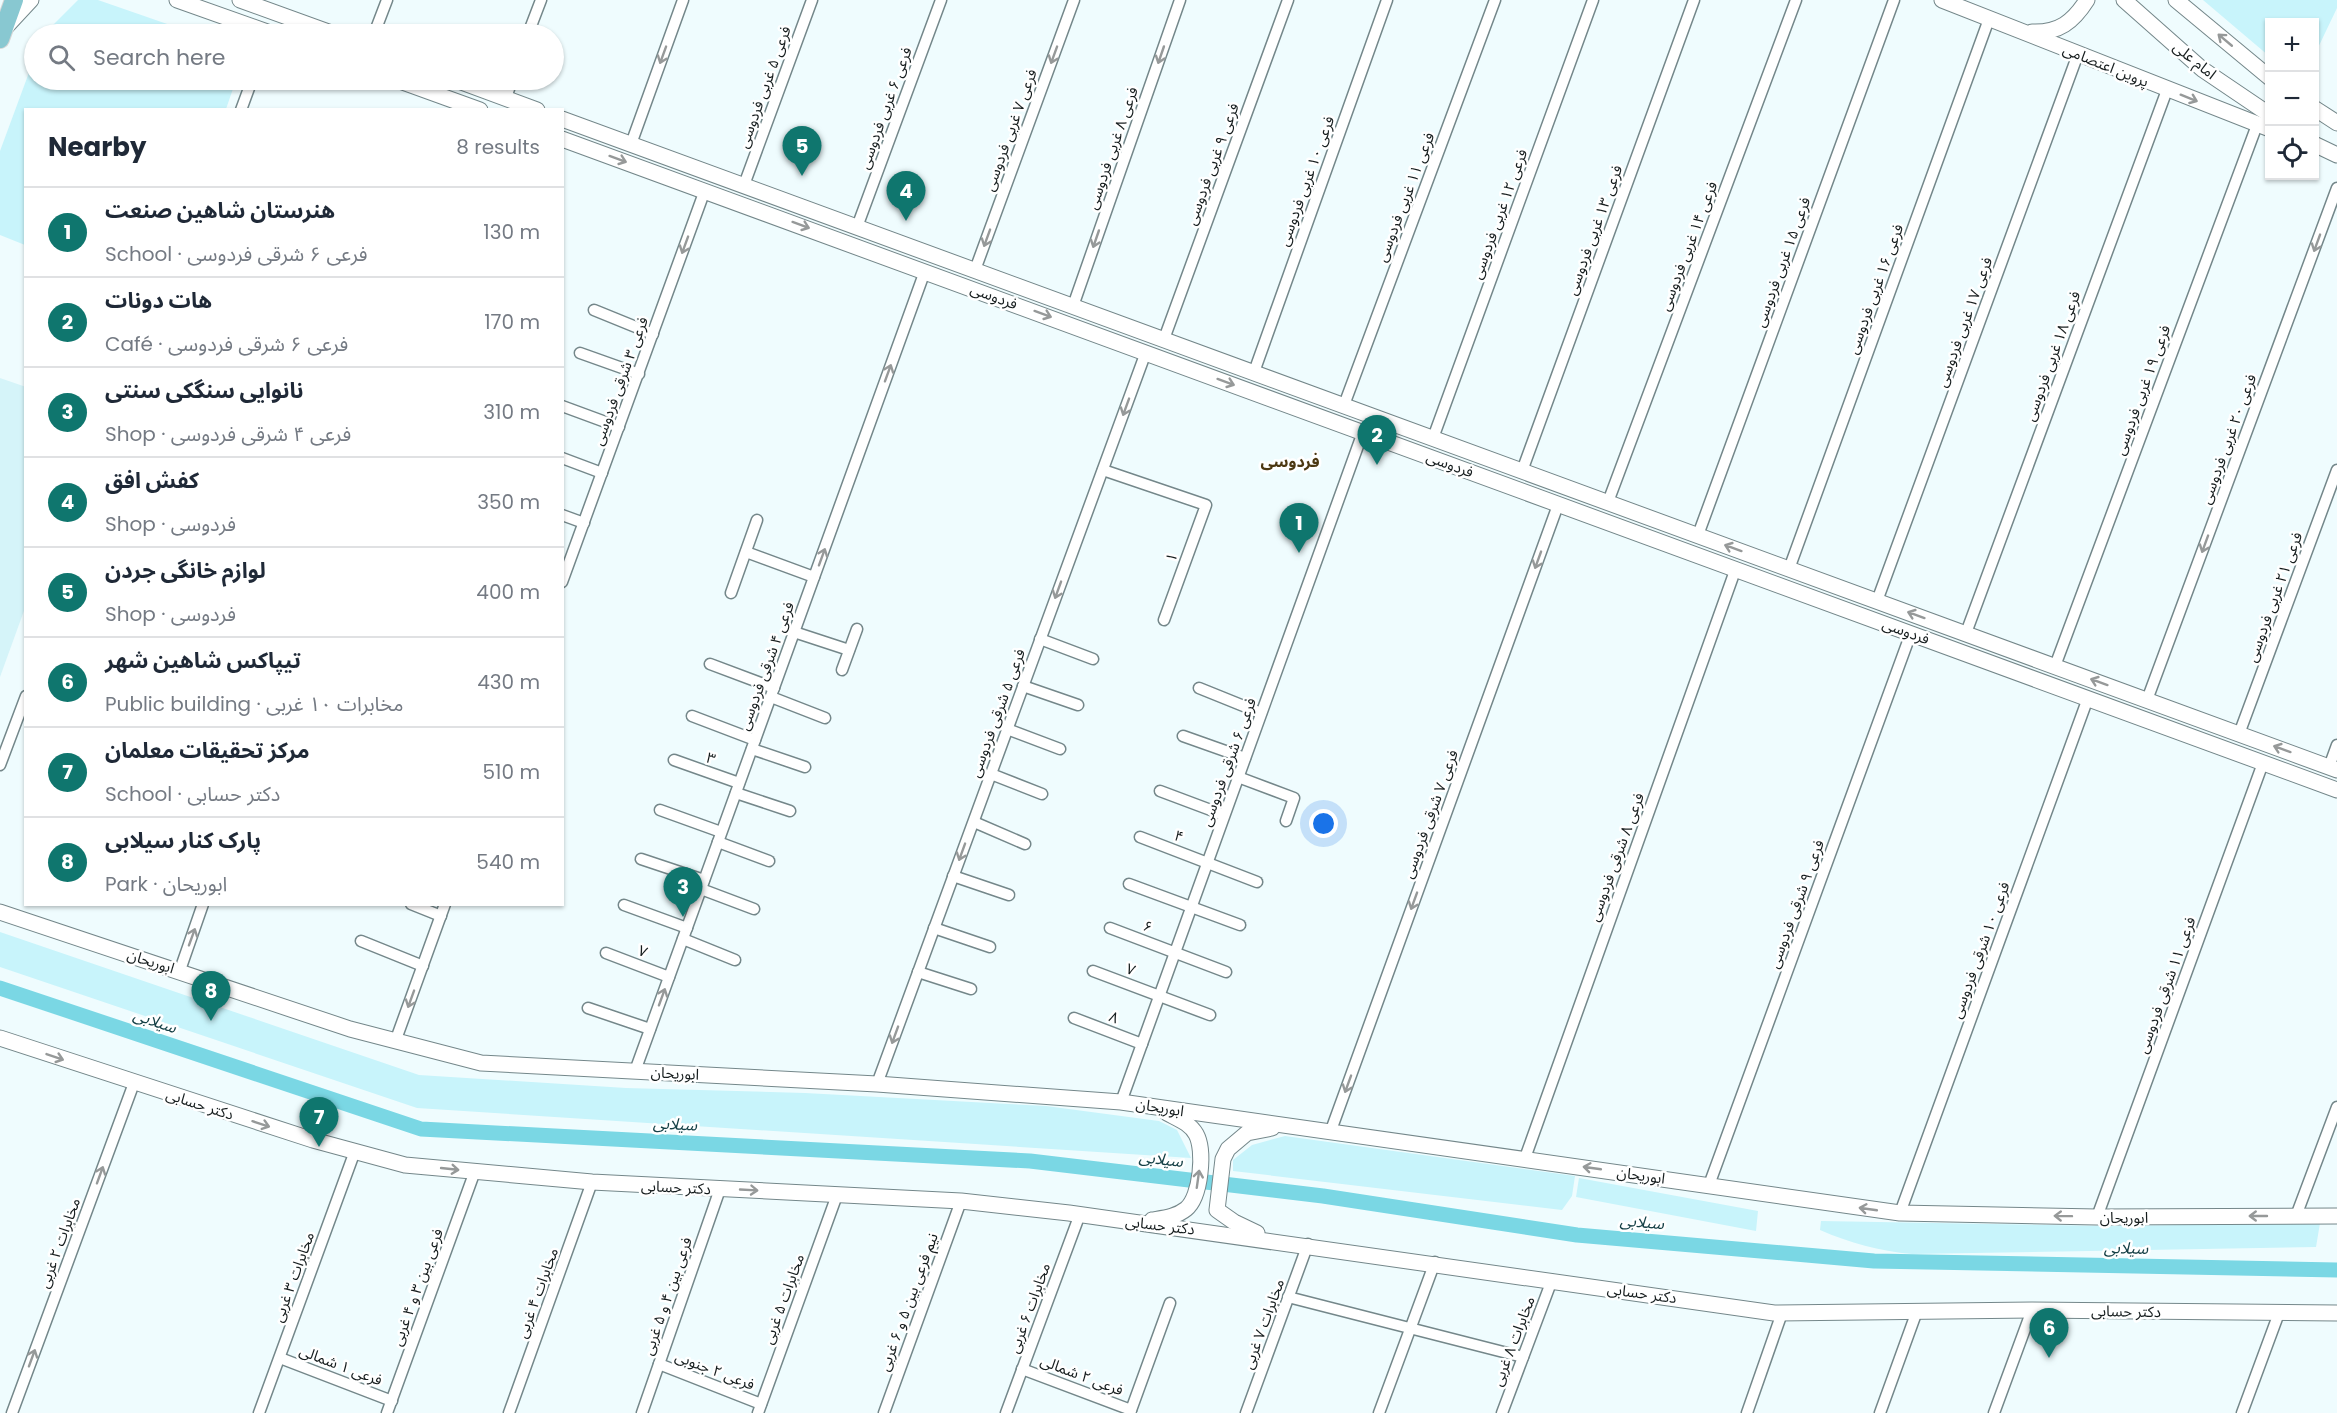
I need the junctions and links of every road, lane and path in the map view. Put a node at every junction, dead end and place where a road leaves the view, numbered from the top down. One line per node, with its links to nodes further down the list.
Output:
1 (14, 0): 29 (main road)
2 (31, 0): 29 (main road)
3 (177, 0): 24 (main road)
4 (240, 0): 25 (main road)
5 (387, 0): 26 (street)
6 (541, 0): 27 (street)
7 (683, 0): 47 (street, one-way to 47)
8 (812, 0): 50 (street, فرعی ۵ غربی فردوسی)
9 (941, 0): 53 (street, فرعی ۶ غربی فردوسی)
10 (1074, 0): 54 (street, فرعی ۷ غربی فردوسی, one-way to 54)
11 (1180, 0): 58 (street, فرعی ۸ غربی فردوسی, one-way to 58)
12 (1288, 0): 61 (street, فرعی ۹ غربی فردوسی)
13 (1387, 0): 64 (street, فرعی ۱۰ غربی فردوسی)
14 (1495, 0): 66 (street, فرعی ۱۱ غربی فردوسی)
15 (1593, 0): 70 (street, فرعی ۱۲ غربی فردوسی)
16 (1694, 0): 74 (street, فرعی ۱۳ غربی فردوسی)
17 (1796, 0): 76 (street, فرعی ۱۴ غربی فردوسی)
18 (1894, 0): 81 (street, فرعی ۱۵ غربی فردوسی)
19 (1942, 0): 23 (main road, پروین اعتصامی)
20 (2087, 0): 28 (main road)
21 (2124, 0): 42 (main road, امام علی)
22 (2176, 0): 31 (main road, one-way to 22)
23 (1989, 18): 28 (main road, پروین اعتصامی); 84 (street, فرعی ۱۶ غربی فردوسی)
24 (243, 24)
25 (306, 24)
26 (378, 24)
27 (532, 24)
28 (2023, 32): 30 (main road, پروین اعتصامی)
29 (2, 34)
30 (2078, 54): 36 (main road, پروین اعتصامی); 88 (street, فرعی ۱۷ غربی فردوسی)
31 (2265, 74)
32 (248, 90): 38 (street)
33 (425, 90): 39 (main road)
34 (484, 90): 37 (main road)
35 (509, 90): 37 (street)
36 (2167, 90): 45 (main road, پروین اعتصامی, one-way to 45); 93 (street, فرعی ۱۸ غربی فردوسی)
37 (506, 98): 40 (main road)
38 (242, 108)
39 (474, 108)
40 (532, 108)
41 (2319, 111): 44 (main road)
42 (2265, 112)
43 (564, 120): 47 (main road, فردوسی)
44 (2337, 123)
45 (2263, 127): 98 (street, فرعی ۱۹ غربی فردوسی)
46 (564, 140): 52 (main road, فردوسی, one-way to 52)
47 (631, 144): 50 (main road, فردوسی)
48 (2319, 146): 49 (main road)
49 (2337, 155)
50 (744, 185): 53 (main road, فردوسی)
51 (2337, 188): 104 (street, فرعی ۲۰ غربی فردوسی, one-way to 104)
52 (705, 190): 55 (main road, فردوسی, one-way to 55); 60 (street, فرعی ۳ شرقی فردوسی, one-way to 60)
53 (857, 227): 54 (main road, فردوسی)
54 (975, 270): 56 (main road, فردوسی)
55 (925, 271): 57 (main road, فردوسی); 86 (street, فرعی ۴ شرقی فردوسی, one-way to 55)
56 (1029, 289): 57 (main road); 58 (main road, فردوسی)
57 (1021, 306): 62 (main road, فردوسی, one-way to 62)
58 (1073, 306): 61 (main road, فردوسی)
59 (594, 310): 60 (street)
60 (653, 334): 65 (street, فرعی ۳ شرقی فردوسی)
61 (1164, 339): 64 (main road, فردوسی)
62 (1146, 352): 69 (main road, فردوسی, one-way to 69); 72 (street, فرعی ۵ شرقی فردوسی, one-way to 72)
63 (580, 353): 65 (street)
64 (1254, 372): 66 (main road, فردوسی)
65 (639, 374): 68 (street, فرعی ۳ شرقی فردوسی)
66 (1344, 405): 70 (main road, فردوسی)
67 (564, 407): 68 (street)
68 (619, 427): 75 (street, فرعی ۳ شرقی فردوسی)
69 (1363, 432): 77 (main road, فردوسی); 107 (street, فرعی ۶ شرقی فردوسی)
70 (1433, 438): 74 (main road, فردوسی)
71 (564, 459): 75 (street)
72 (1103, 470): 89 (street, ۱); 94 (street, فرعی ۵ شرقی فردوسی, one-way to 94)
73 (2337, 470): 112 (street, فرعی ۲۱ غربی فردوسی)
74 (1522, 471): 76 (main road, فردوسی)
75 (602, 473): 80 (street, فرعی ۳ شرقی فردوسی)
76 (1608, 502): 81 (main road, فردوسی)
77 (1558, 505): 83 (main road, فردوسی); 185 (street, فرعی ۷ شرقی فردوسی, one-way to 185)
78 (564, 516): 80 (street)
79 (757, 520): 82 (street)
80 (584, 523): 85 (street, فرعی ۳ شرقی فردوسی)
81 (1698, 535): 84 (main road, فردوسی, one-way to 81)
82 (746, 552): 86 (street); 87 (street)
83 (1736, 568): 92 (main road, فردوسی); 187 (street, فرعی ۸ شرقی فردوسی)
84 (1789, 569): 88 (main road, فردوسی)
85 (565, 570)
86 (814, 576): 91 (street, فرعی ۴ شرقی فردوسی)
87 (732, 593)
88 (1877, 601): 93 (main road, فردوسی, one-way to 88)
89 (1164, 620)
90 (857, 629): 95 (street)
91 (794, 632): 95 (street); 102 (street, فرعی ۴ شرقی فردوسی)
92 (1911, 633): 103 (main road, فردوسی); 190 (street, فرعی ۹ شرقی فردوسی)
93 (1966, 633): 98 (main road, فردوسی)
94 (1040, 639): 96 (street); 100 (street, فرعی ۵ شرقی فردوسی)
95 (849, 650): 99 (street)
96 (1093, 659)
97 (710, 664): 102 (street)
98 (2055, 666): 104 (main road, فردوسی, one-way to 98)
99 (842, 669)
100 (1023, 686): 106 (street); 111 (street, فرعی ۵ شرقی فردوسی)
101 (1198, 688): 107 (street)
102 (772, 692): 109 (street); 115 (street, فرعی ۴ شرقی فردوسی)
103 (2088, 698): 114 (main road, فردوسی); 195 (street, فرعی ۱۰ شرقی فردوسی)
104 (2147, 700): 110 (main road, فردوسی)
105 (24, 701): 121 (street)
106 (1078, 705)
107 (1261, 713): 118 (street, فرعی ۶ شرقی فردوسی)
108 (692, 716): 115 (street)
109 (825, 718)
110 (2204, 721): 112 (main road, فردوسی); 114 (main road)
111 (1007, 729): 117 (street); 124 (street, فرعی ۵ شرقی فردوسی)
112 (2239, 734): 123 (main road, فردوسی, one-way to 112)
113 (1183, 736): 118 (street)
114 (2196, 738): 120 (main road, فردوسی)
115 (753, 744): 122 (street); 126 (street, فرعی ۴ شرقی فردوسی)
116 (2337, 745): 123 (street)
117 (1060, 749)
118 (1245, 758): 125 (street, فرعی ۶ شرقی فردوسی)
119 (674, 760): 126 (street, ۳)
120 (2263, 763): 127 (main road, فردوسی); 198 (street, فرعی ۱۱ شرقی فردوسی)
121 (0, 765)
122 (805, 767)
123 (2333, 768)
124 (991, 774): 129 (street); 134 (street, فرعی ۵ شرقی فردوسی)
125 (1238, 777): 132 (street, فرعی ۶ شرقی فردوسی); 133 (street)
126 (737, 788): 131 (street, ۳); 135 (street, فرعی ۴ شرقی فردوسی)
127 (2337, 789)
128 (1160, 791): 132 (street)
129 (1042, 794)
130 (660, 810): 135 (street)
131 (790, 811)
132 (1224, 815): 140 (street, فرعی ۶ شرقی فردوسی)
133 (1286, 821)
134 (974, 822): 137 (street); 141 (street, فرعی ۵ شرقی فردوسی, one-way to 141)
135 (720, 837): 139 (street); 144 (street, فرعی ۴ شرقی فردوسی)
136 (1140, 837): 140 (street, ۴)
137 (1025, 844)
138 (641, 859): 144 (street)
139 (769, 861)
140 (1207, 863): 142 (street); 150 (street, فرعی ۶ شرقی فردوسی)
141 (954, 876): 145 (street); 155 (street, فرعی ۵ شرقی فردوسی)
142 (1257, 882)
143 (1129, 884): 150 (street)
144 (702, 885): 151 (street); 157 (street, فرعی ۴ شرقی فردوسی)
145 (1009, 895)
146 (624, 905): 157 (street)
147 (202, 906): 164 (street, one-way to 147)
148 (416, 906): 153 (street)
149 (444, 906): 153 (street)
150 (1192, 907): 154 (street); 161 (street, فرعی ۶ شرقی فردوسی)
151 (754, 909)
152 (0, 912): 164 (main road, ابوریحان)
153 (441, 916): 163 (street)
154 (1240, 925)
155 (934, 928): 159 (street); 166 (street, فرعی ۵ شرقی فردوسی)
156 (1110, 928): 161 (street, ۶)
157 (685, 933): 162 (street); 168 (street, فرعی ۴ شرقی فردوسی)
158 (361, 941): 163 (street)
159 (990, 947)
160 (606, 952): 168 (street, ۷)
161 (1175, 952): 167 (street); 170 (street, فرعی ۶ شرقی فردوسی)
162 (735, 960)
163 (423, 966): 176 (street, one-way to 176)
164 (180, 970): 176 (main road, ابوریحان)
165 (1093, 971): 170 (street, ۷)
166 (918, 972): 169 (street); 180 (street, فرعی ۵ شرقی فردوسی, one-way to 180)
167 (1226, 972)
168 (669, 977): 174 (street, فرعی ۴ شرقی فردوسی, one-way to 168)
169 (971, 989)
170 (1160, 995): 172 (street); 177 (street, فرعی ۶ شرقی فردوسی)
171 (588, 1008): 174 (street)
172 (1210, 1015)
173 (1074, 1018): 177 (street, ۸)
174 (650, 1029): 178 (street, فرعی ۴ شرقی فردوسی)
175 (0, 1038): 179 (main road, دکتر حسابی, one-way to 179)
176 (395, 1042): 178 (main road, ابوریحان)
177 (1142, 1044): 181 (street, فرعی ۶ شرقی فردوسی)
178 (634, 1071): 180 (main road, ابوریحان)
179 (134, 1083): 186 (main road, دکتر حسابی, one-way to 186); 219 (street, مخابرات ۲ غربی, one-way to 179)
180 (877, 1084): 181 (main road, ابوریحان)
181 (1121, 1102): 182 (main road, ابوریحان)
182 (1153, 1106): 184 (main road, ابوریحان); 199 (main road, one-way to 182)
183 (2337, 1107): 196 (street)
184 (1284, 1126): 185 (main road, ابوریحان); 200 (main road)
185 (1330, 1133): 187 (main road, ابوریحان)
186 (355, 1151): 188 (main road, دکتر حسابی, one-way to 188); 213 (street, مخابرات ۳ غربی)
187 (1525, 1158): 190 (main road, ابوریحان, one-way to 187)
188 (475, 1172): 189 (main road, دکتر حسابی); 216 (street, فرعی بین ۳ و ۴ غربی)
189 (592, 1182): 191 (main road, دکتر حسابی); 222 (street, مخابرات ۴ غربی)
190 (1709, 1185): 195 (main road, ابوریحان, one-way to 190)
191 (720, 1189): 192 (main road, دکتر حسابی, one-way to 192); 214 (street, فرعی بین ۴ و ۵ غربی)
192 (837, 1195): 193 (main road, دکتر حسابی); 217 (street, مخابرات ۵ غربی)
193 (961, 1201): 194 (main road, دکتر حسابی); 224 (street, نیم فرعی بین ۵ و ۶ غربی)
194 (1080, 1214): 199 (main road, دکتر حسابی); 215 (street, مخابرات ۶ غربی)
195 (1900, 1214): 198 (main road, ابوریحان, one-way to 195)
196 (2296, 1216): 197 (main road, ابوریحان); 198 (main road, ابوریحان, one-way to 198)
197 (2337, 1216)
198 (2097, 1217)
199 (1137, 1223): 200 (main road, دکتر حسابی)
200 (1272, 1239): 201 (main road, دکتر حسابی)
201 (1308, 1244): 202 (main road, دکتر حسابی); 204 (street, مخابرات ۷ غربی)
202 (1435, 1262): 203 (main road, دکتر حسابی); 211 (street)
203 (1552, 1280): 208 (main road, دکتر حسابی); 212 (street, مخابرات ۸ غربی)
204 (1288, 1297): 211 (street); 226 (street, مخابرات ۷ غربی)
205 (1170, 1303): 218 (street)
206 (2031, 1310): 207 (main road, دکتر حسابی); 209 (main road, دکتر حسابی); 231 (street)
207 (1917, 1311): 208 (main road, دکتر حسابی); 230 (street)
208 (1782, 1313): 229 (street)
209 (2279, 1313): 210 (main road, دکتر حسابی); 232 (street)
210 (2337, 1313)
211 (1411, 1327): 212 (street); 227 (street)
212 (1523, 1357): 228 (street, مخابرات ۸ غربی)
213 (280, 1358): 216 (street, فرعی ۱ شمالی); 220 (street, مخابرات ۳ غربی)
214 (659, 1364): 217 (street, فرعی ۲ جنوبی); 223 (street, فرعی بین ۴ و ۵ غربی)
215 (1022, 1369): 218 (street, فرعی ۲ شمالی); 225 (street, مخابرات ۶ غربی)
216 (392, 1401): 221 (street, فرعی بین ۳ و ۴ غربی)
217 (759, 1409)
218 (1130, 1411)
219 (12, 1413)
220 (259, 1413)
221 (387, 1413)
222 (509, 1413)
223 (642, 1413)
224 (884, 1413)
225 (1006, 1413)
226 (1246, 1413)
227 (1379, 1413)
228 (1502, 1413)
229 (1747, 1413)
230 (1880, 1413)
231 (1994, 1413)
232 (2242, 1413)

